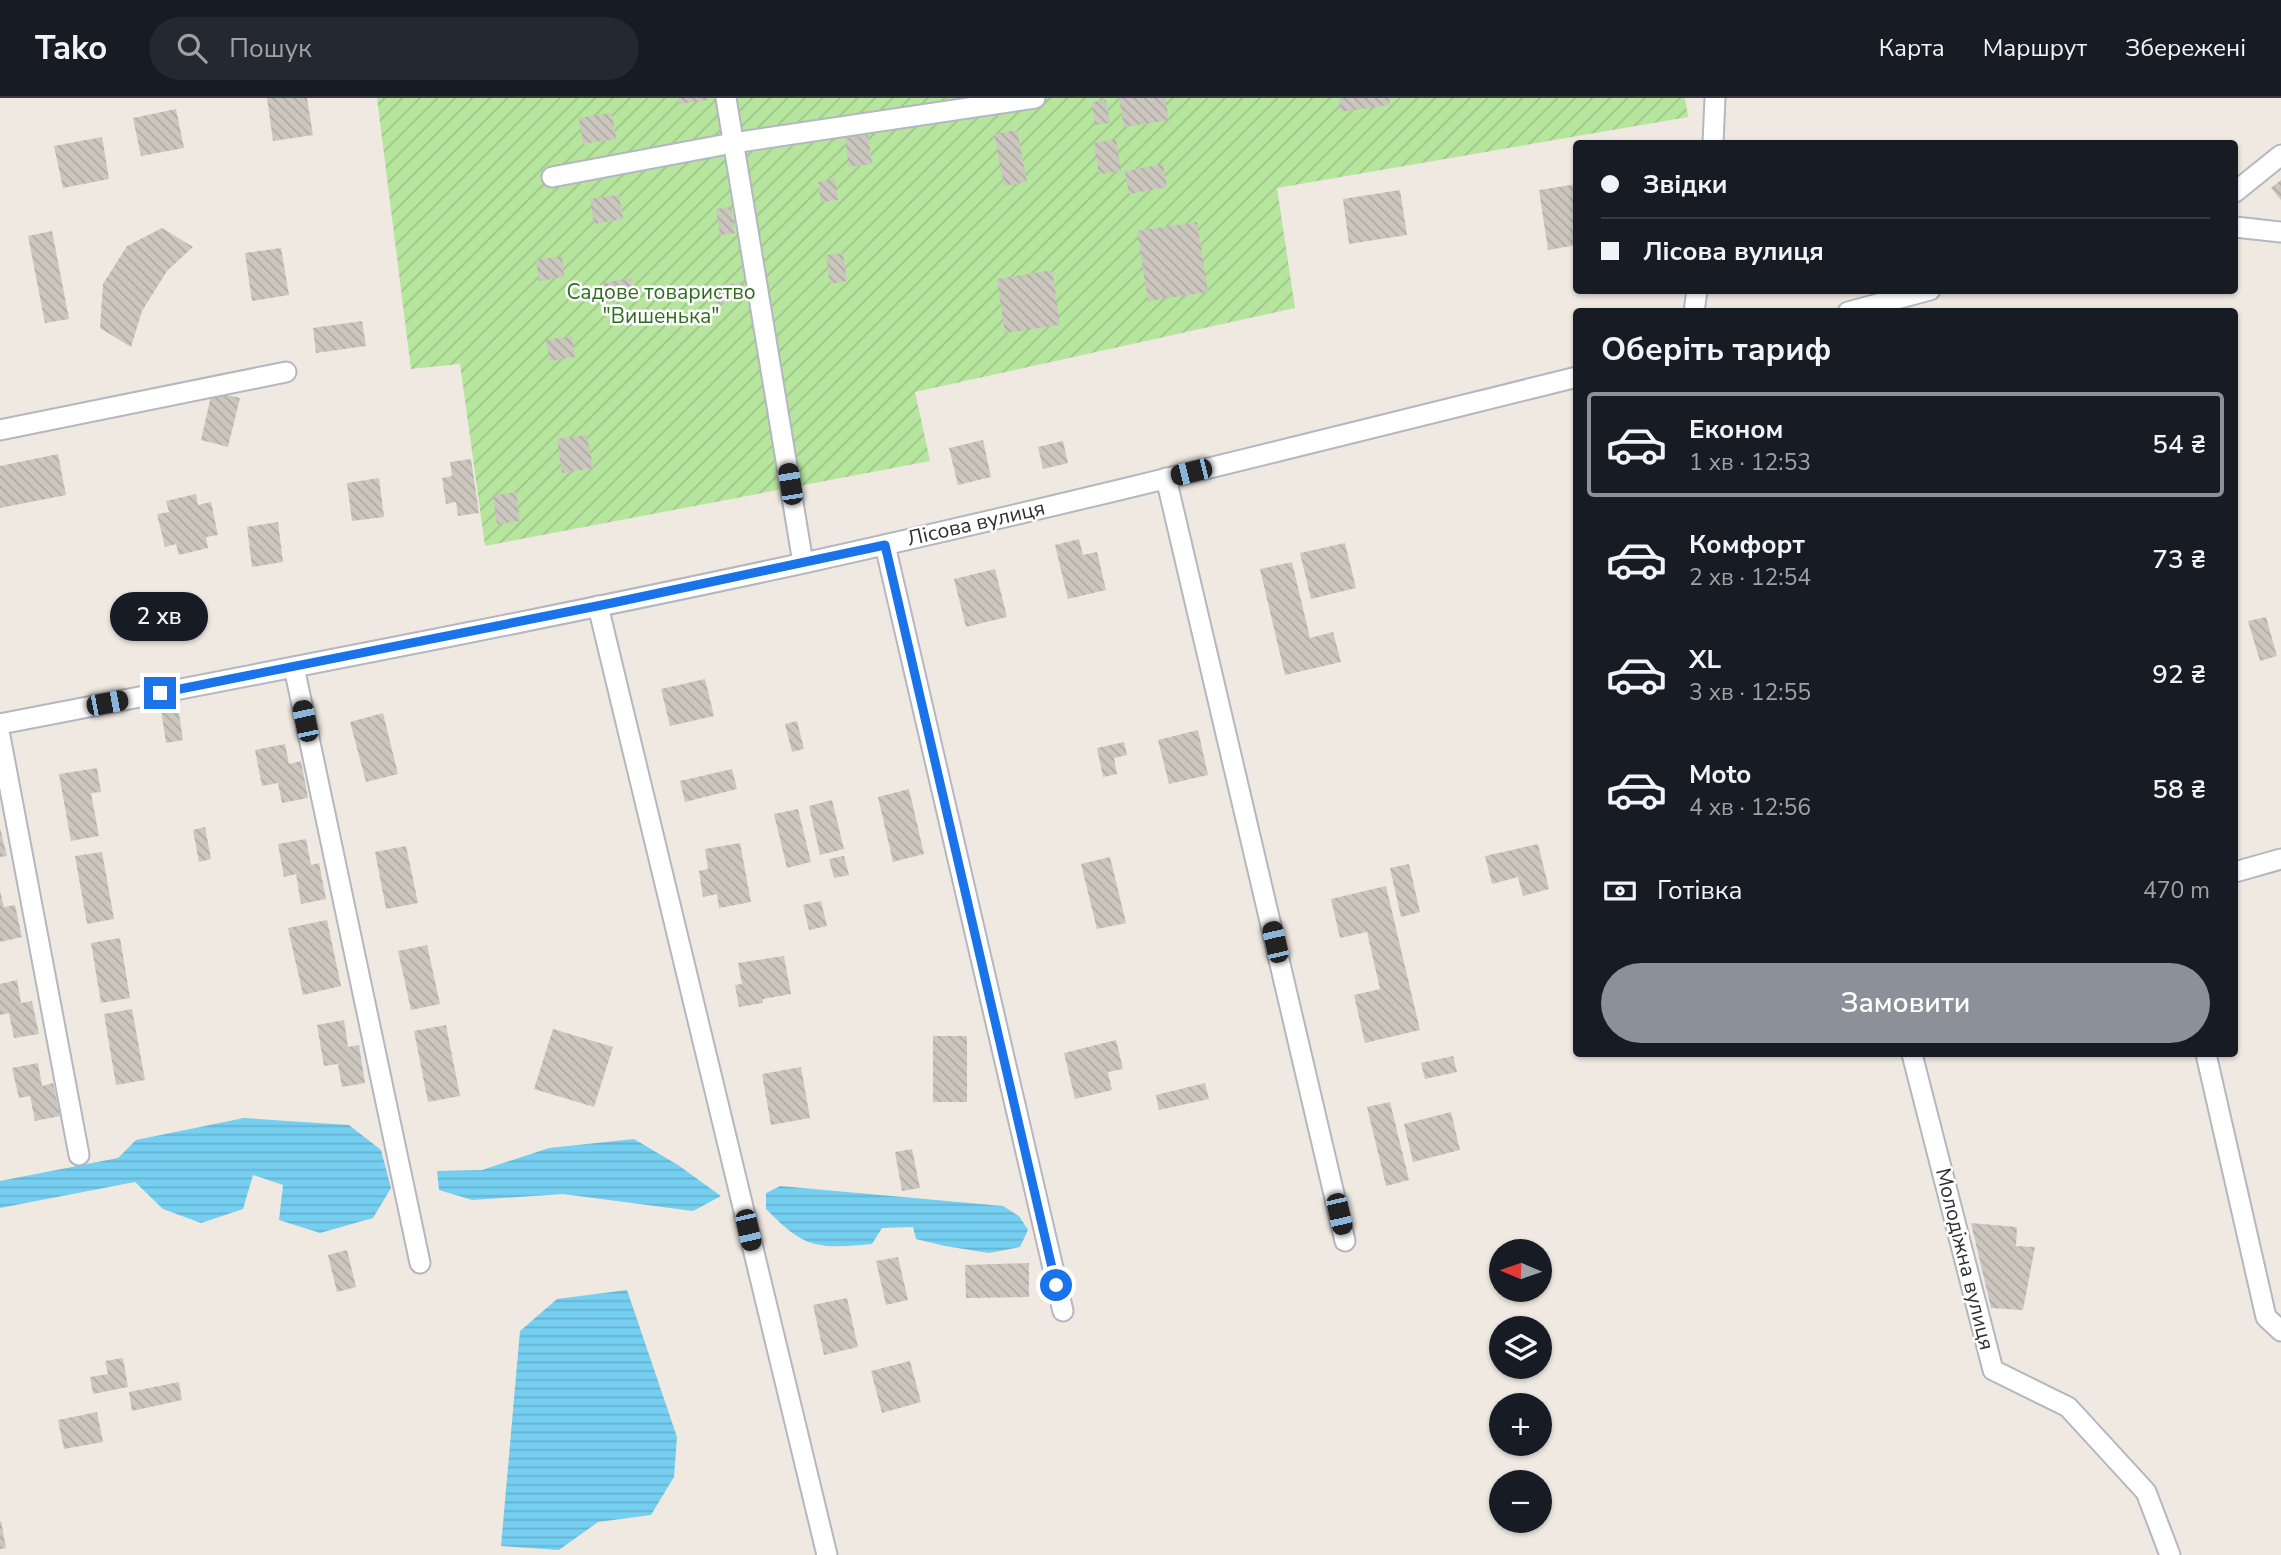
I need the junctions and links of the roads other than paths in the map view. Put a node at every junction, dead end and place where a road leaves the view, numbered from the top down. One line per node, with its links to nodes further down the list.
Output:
1 (726, 98): 6 (street)
2 (1035, 98): 4 (street)
3 (1715, 98): 5 (street)
4 (935, 105): 6 (street)
5 (1713, 140)
6 (733, 144): 8 (street); 19 (street)
7 (2281, 155): 9 (street)
8 (552, 177)
9 (2238, 189)
10 (2238, 227): 11 (street)
11 (2281, 232)
12 (1915, 294): 13 (street)
13 (1863, 308)
14 (286, 372): 16 (street)
15 (1573, 378): 17 (street, Лісова вулиця)
16 (0, 430)
17 (1166, 478): 18 (street, Лісова вулиця); 29 (street)
18 (885, 545): 19 (street, Лісова вулиця); 31 (street)
19 (803, 563): 20 (street, Лісова вулиця)
20 (598, 606): 21 (street, Лісова вулиця); 33 (street)
21 (294, 667): 22 (street, Лісова вулиця); 30 (street)
22 (0, 724)
23 (0, 736): 28 (street)
24 (2281, 859): 25 (street)
25 (2238, 871)
26 (1913, 1057): 34 (street, Молодіжна вулиця)
27 (2207, 1057): 32 (street)
28 (79, 1155)
29 (1345, 1241)
30 (420, 1263)
31 (1063, 1311)
32 (2281, 1331)
33 (827, 1555)
34 (2170, 1555)

